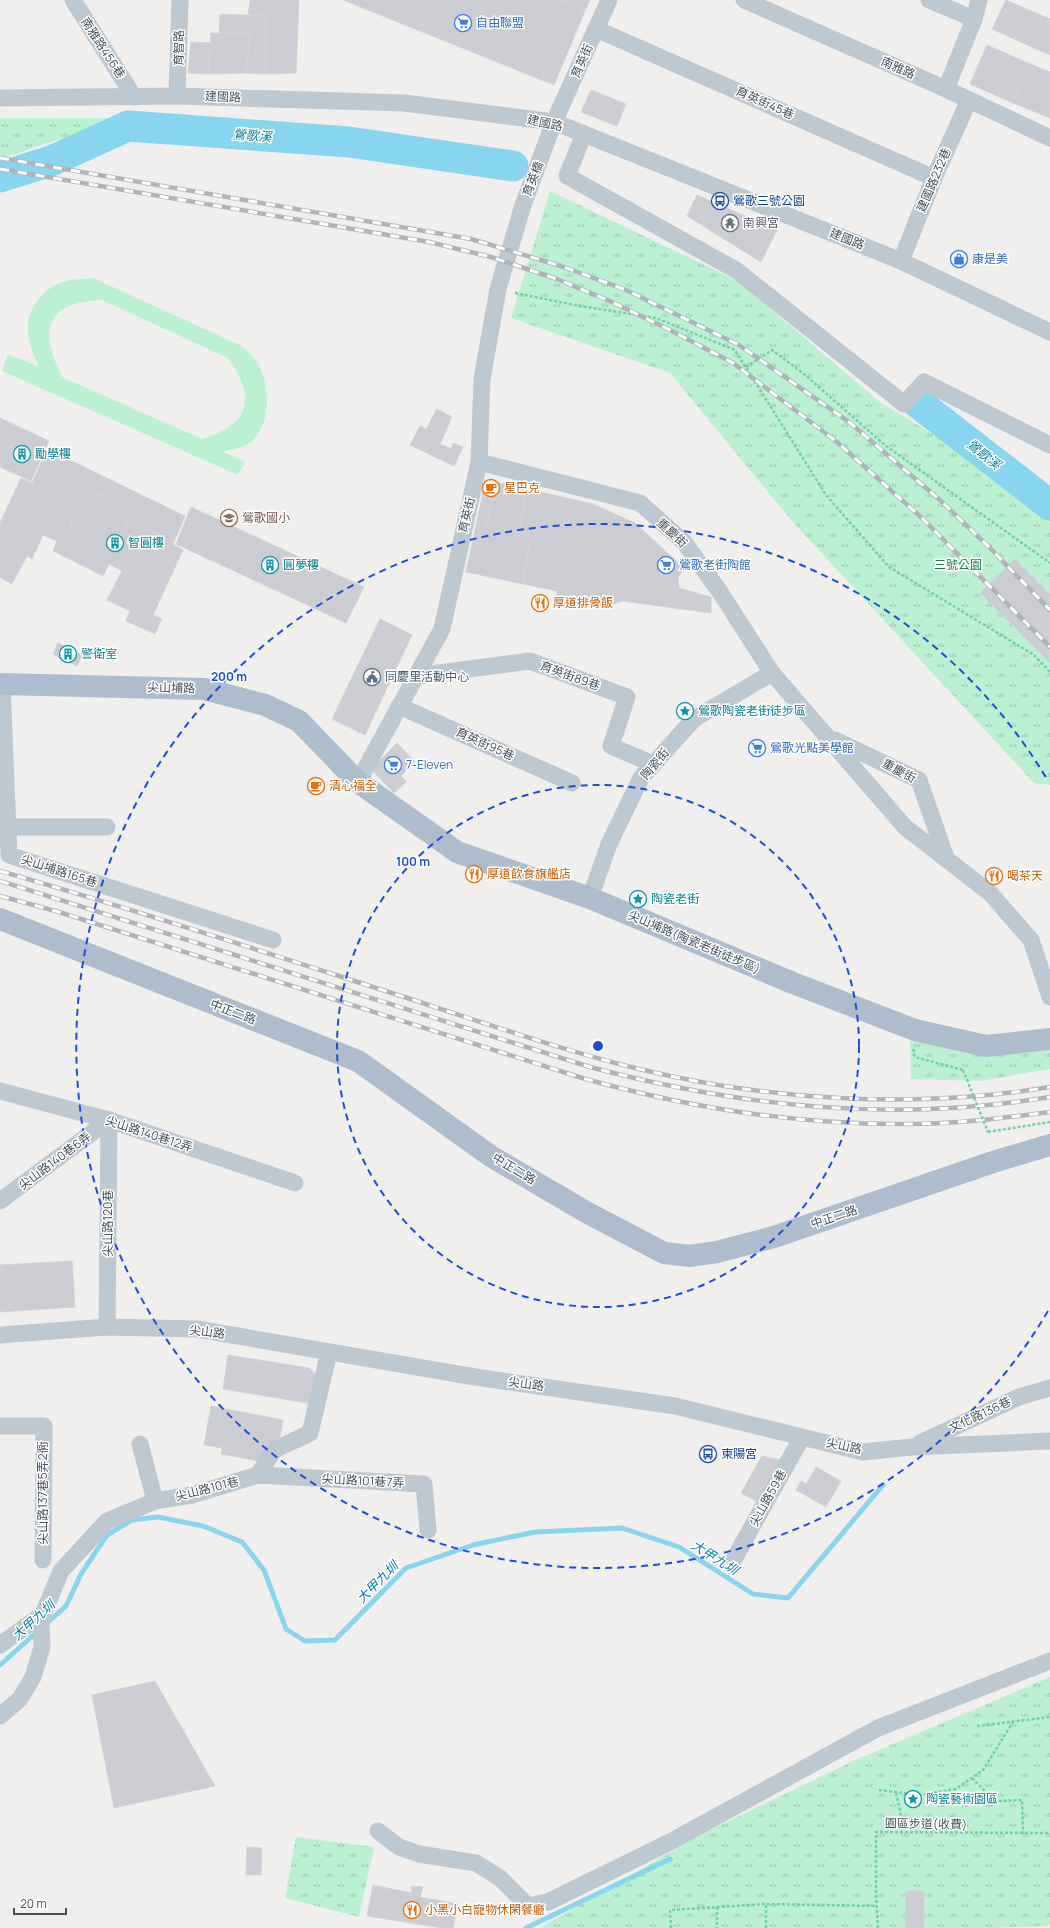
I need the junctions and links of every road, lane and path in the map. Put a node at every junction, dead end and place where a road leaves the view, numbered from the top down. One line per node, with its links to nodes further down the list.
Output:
1 (73, 0): 11 (street, 南雅路456巷)
2 (180, 0): 10 (street, 育智路)
3 (609, 0): 8 (street, 育英街)
4 (744, 0): 9 (street, 南雅路)
5 (929, 0): 7 (street)
6 (979, 0): 7 (street)
7 (974, 19): 9 (street)
8 (596, 29): 14 (street, 育英街); 18 (street, 育英街45巷)
9 (946, 89): 13 (street, 南雅路)
10 (178, 96): 11 (street, 建國路); 14 (street, 建國路)
11 (134, 97): 12 (street, 建國路)
12 (0, 98)
13 (969, 100): 16 (street, 南雅路); 18 (street, 建國路232巷)
14 (554, 122): 15 (street, 建國路); 17 (street, 育英街)
15 (584, 134): 20 (street, 建國路); 24 (street)
16 (1050, 138)
17 (543, 152): 19 (street, 育英橋)
18 (934, 178): 20 (street, 建國路232巷)
19 (523, 205): 21 (street, 育英街)
20 (901, 261): 22 (street, 建國路)
21 (498, 289): 23 (path); 25 (street, 育英街)
22 (1050, 332)
23 (746, 367): 26 (path); 27 (path)
24 (1050, 445)
25 (479, 462): 28 (street, 重慶街); 29 (street, 育英街)
26 (1050, 563)
27 (1050, 672)
28 (772, 673): 32 (street, 重慶街); 33 (street, 陶瓷街)
29 (416, 676): 31 (street, 育英街); 33 (street, 育英街89巷)
30 (1, 684): 34 (main road, 尖山埔路); 36 (street, 尖山埔路165巷)
31 (399, 706): 34 (street, 育英街); 35 (street, 育英街95巷)
32 (828, 736): 39 (street, 重慶街); 39 (street, 重慶街)
33 (653, 764): 40 (street, 陶瓷街)
34 (358, 782): 40 (main road, 尖山埔路(陶瓷老街徒步區))
35 (572, 783)
36 (8, 827): 37 (street); 38 (street, 尖山埔路165巷)
37 (107, 827)
38 (4, 853): 42 (street, 尖山埔路165巷)
39 (946, 858): 43 (street, 重慶街)
40 (590, 898): 44 (main road, 尖山埔路(陶瓷老街徒步區))
41 (0, 919): 49 (main road, 中正二路)
42 (272, 940)
43 (1050, 997)
44 (1050, 1039)
45 (916, 1057): 48 (path, bridge)
46 (0, 1091): 47 (street, 尖山路140巷12弄)
47 (109, 1120): 50 (street, 尖山路140巷12弄); 51 (street, 尖山路140巷6弄); 52 (street, 尖山路120巷)
48 (1050, 1122)
49 (1050, 1145)
50 (295, 1183)
51 (0, 1201)
52 (107, 1327): 53 (street, 尖山路); 54 (street, 尖山路)
53 (0, 1335)
54 (329, 1352): 57 (street, 尖山路); 61 (street)
55 (1050, 1388): 60 (street, 文化路136巷)
56 (0, 1426): 64 (street, 尖山路137巷5弄2衕)
57 (802, 1437): 60 (street, 尖山路); 65 (street, 尖山路59巷)
58 (1050, 1441): 60 (street, 尖山路)
59 (140, 1444): 62 (street)
60 (912, 1447)
61 (258, 1475): 62 (street, 尖山路101巷); 63 (street, 尖山路101巷7弄)
62 (155, 1501): 66 (street, 尖山路101巷)
63 (428, 1530)
64 (43, 1560)
65 (734, 1560)
66 (42, 1618): 67 (street); 69 (street)
67 (0, 1645)
68 (1050, 1661): 76 (street)
69 (0, 1716)
70 (1050, 1717): 71 (path)
71 (1013, 1722): 72 (path); 73 (path)
72 (976, 1726)
73 (972, 1778): 75 (path); 79 (path)
74 (879, 1790): 75 (path)
75 (896, 1793): 78 (path)
76 (378, 1831)
77 (1050, 1832): 79 (path, 園區步道(收費))
78 (902, 1833): 79 (path, 園區步道(收費)); 81 (path, 園區步道(收費))
79 (1023, 1834)
80 (766, 1904): 81 (path); 82 (path); 85 (path)
81 (877, 1906): 86 (path, 園區步道(收費))
82 (717, 1907): 83 (path); 84 (path)
83 (671, 1928)
84 (717, 1928)
85 (766, 1928)
86 (878, 1928)

